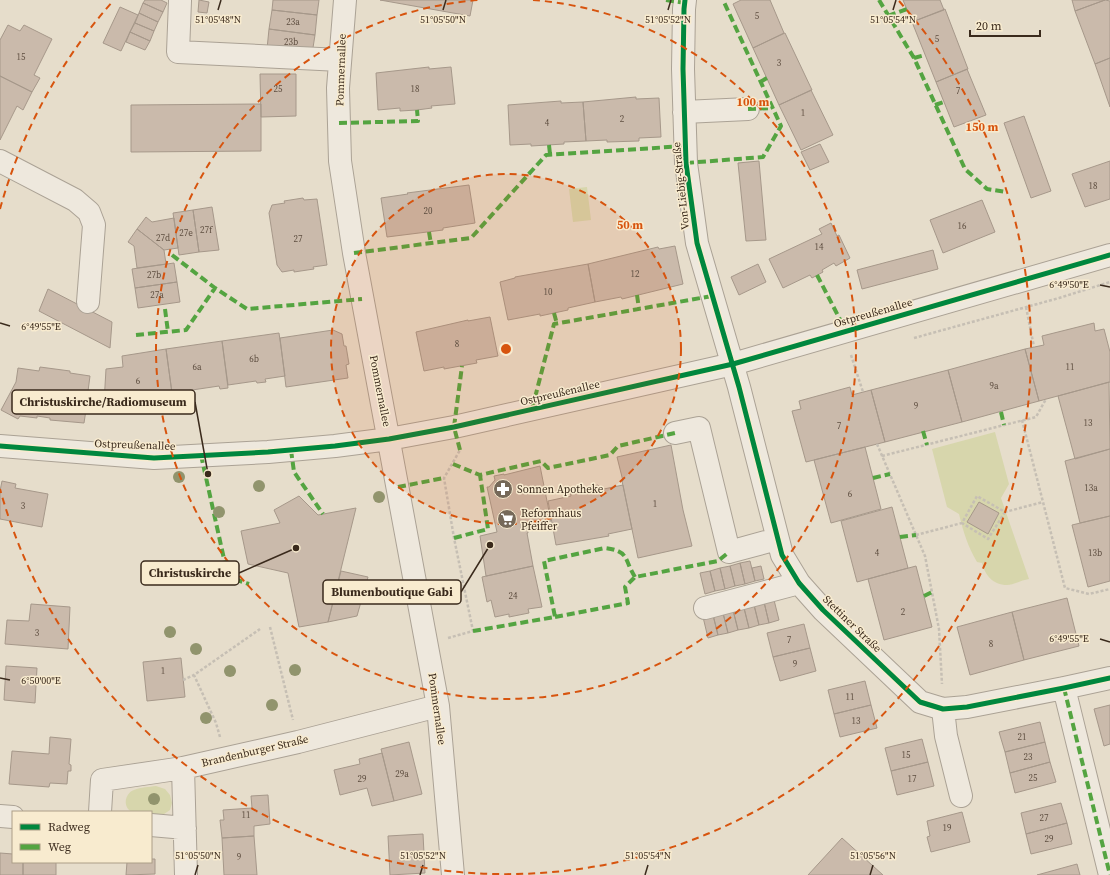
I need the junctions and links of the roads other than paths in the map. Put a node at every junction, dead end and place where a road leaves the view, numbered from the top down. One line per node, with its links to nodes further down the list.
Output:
1 (345, 0): 4 (street, Pommernallee)
2 (685, 0): 6 (street, Von-Liebig-Straße)
3 (180, 1): 4 (street)
4 (340, 60): 12 (street, Pommernallee)
5 (748, 109): 6 (street)
6 (684, 112): 10 (street, Von-Liebig-Straße)
7 (0, 161): 9 (street)
8 (1110, 255): 10 (street, Ostpreußenallee)
9 (88, 302)
10 (733, 364): 12 (street, Ostpreußenallee); 14 (street, Stettiner Straße)
11 (675, 433): 14 (street)
12 (389, 439): 13 (street, Ostpreußenallee); 19 (street, Pommernallee)
13 (0, 446)
14 (777, 539): 15 (street, Stettiner Straße)
15 (799, 583): 16 (street); 20 (street, Stettiner Straße)
16 (705, 608)
17 (1110, 678): 18 (street, Stettiner Straße)
18 (1064, 688): 20 (street, Stettiner Straße); 30 (street)
19 (438, 706): 21 (street, Brandenburger Straße); 29 (street, Pommernallee)
20 (943, 709): 22 (street)
21 (183, 768): 23 (street, Brandenburger Straße); 27 (street)
22 (961, 796)
23 (100, 811)
24 (0, 816): 25 (street)
25 (12, 817)
26 (152, 825): 27 (street)
27 (185, 828): 28 (street)
28 (186, 875)
29 (454, 875)
30 (1110, 875)

